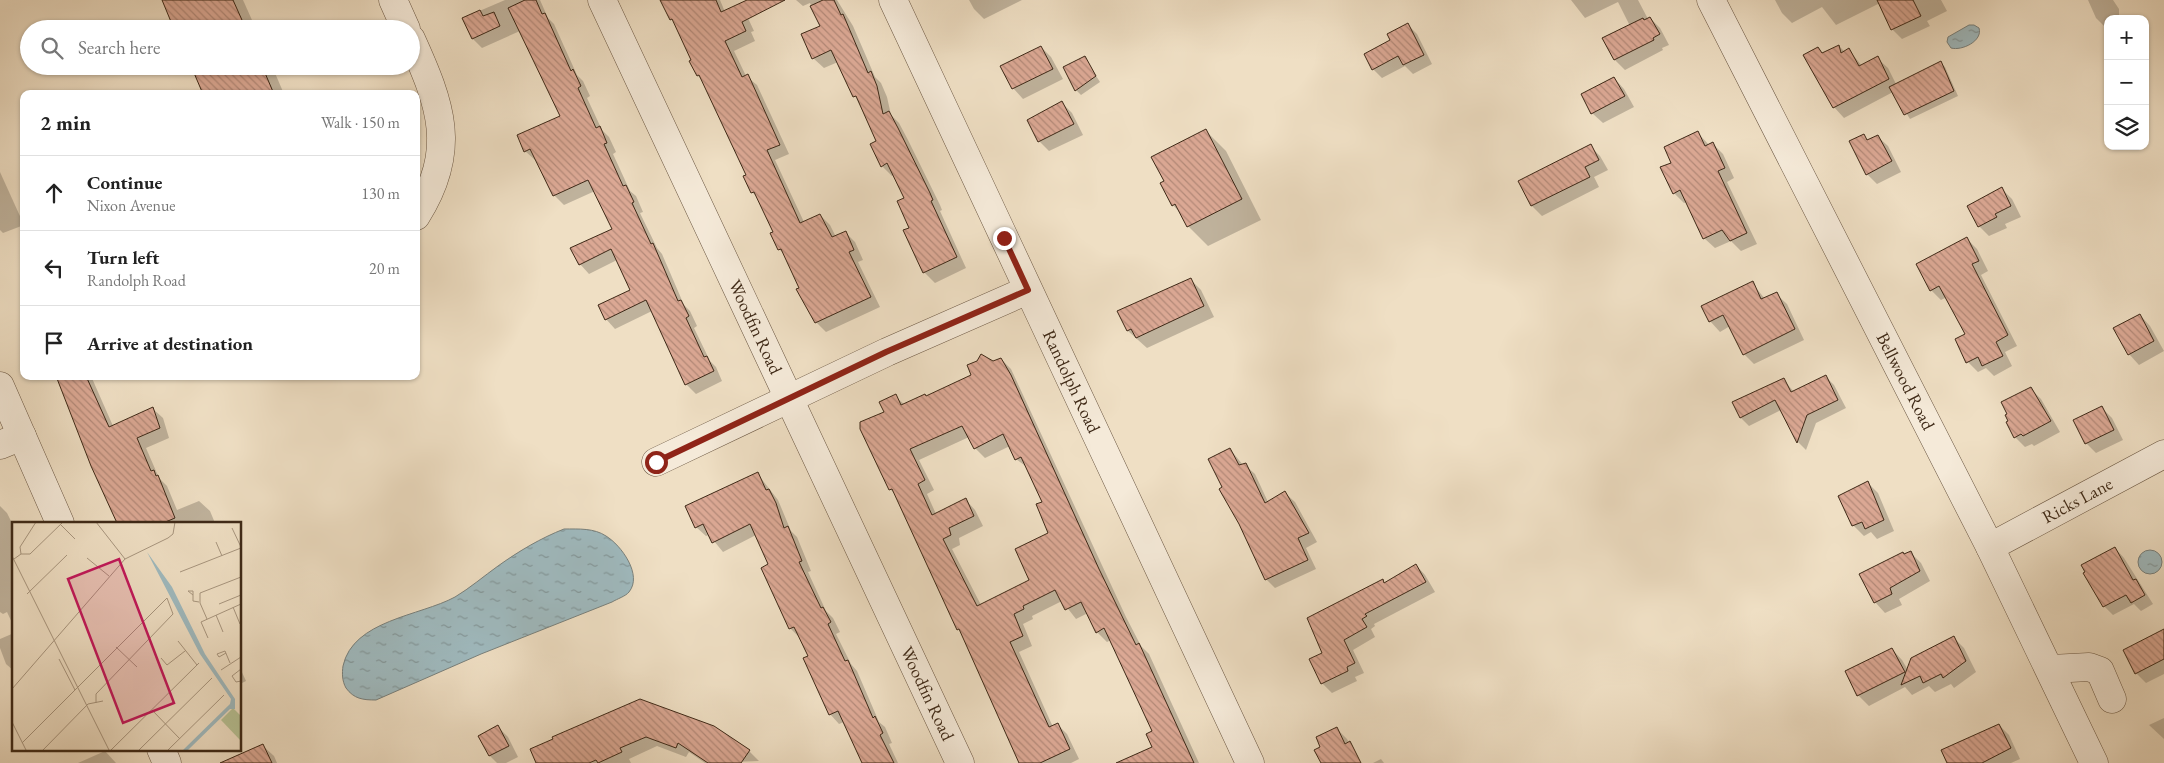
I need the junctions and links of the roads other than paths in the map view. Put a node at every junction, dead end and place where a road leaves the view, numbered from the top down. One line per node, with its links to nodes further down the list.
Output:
1 (394, 0): 5 (street)
2 (602, 0): 10 (street, Woodfin Road)
3 (893, 0): 8 (street, Randolph Road)
4 (1711, 0): 15 (street, Bellwood Road)
5 (402, 20)
6 (420, 59): 7 (street)
7 (420, 209)
8 (1028, 290): 10 (street); 21 (street, Randolph Road)
9 (0, 386): 11 (street)
10 (789, 399): 13 (street); 20 (street, Woodfin Road)
11 (11, 441): 14 (street)
12 (2164, 454): 15 (street, Ricks Lane)
13 (656, 462)
14 (59, 522)
15 (1990, 547): 16 (street, Bellwood Road)
16 (2051, 669): 17 (street); 22 (street, Bellwood Road)
17 (2112, 699)
18 (161, 750): 19 (street)
19 (167, 763)
20 (960, 763)
21 (1250, 763)
22 (2094, 763)

